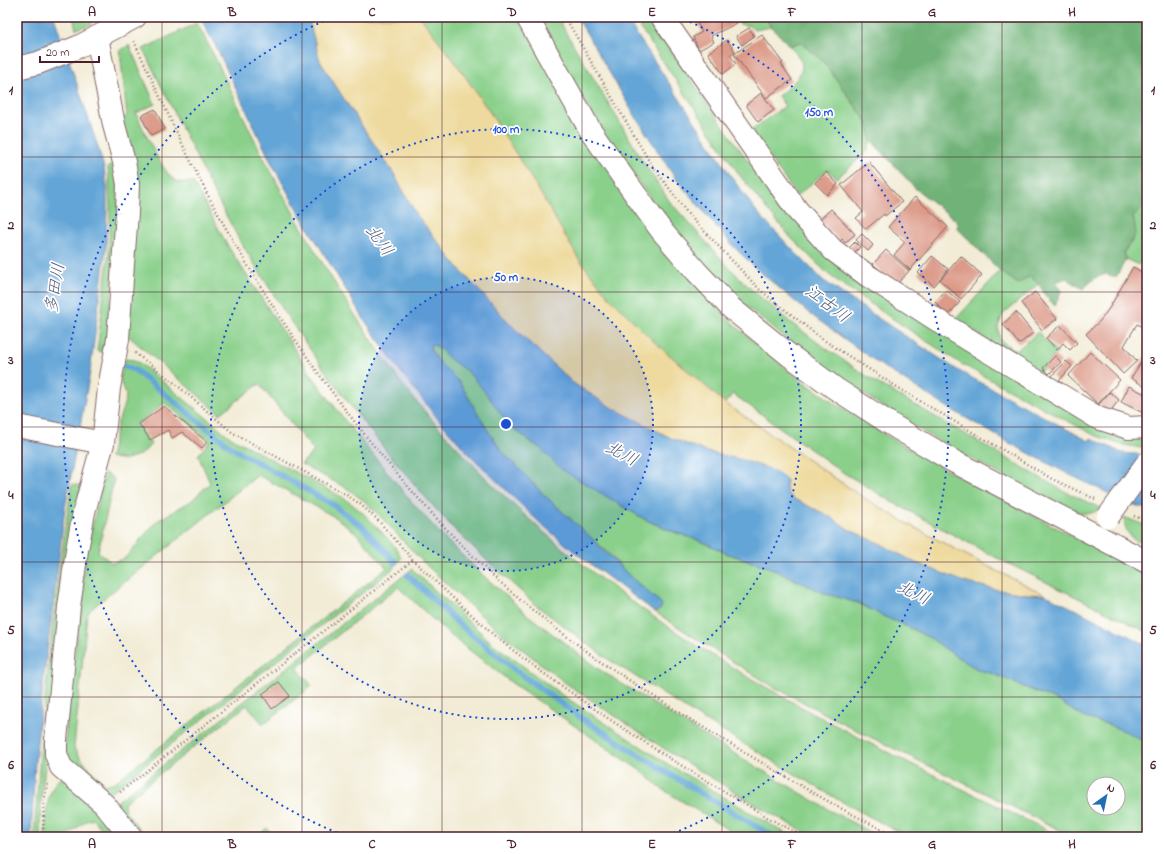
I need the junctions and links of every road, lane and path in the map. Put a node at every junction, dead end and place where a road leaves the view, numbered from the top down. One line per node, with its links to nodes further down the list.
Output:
1 (32, 17): 6 (path)
2 (135, 17): 7 (street)
3 (527, 17): 18 (street)
4 (566, 17): 15 (path)
5 (662, 17): 12 (street)
6 (17, 23)
7 (97, 37): 9 (street); 10 (street)
8 (133, 38): 26 (path)
9 (17, 68)
10 (118, 339): 13 (street); 19 (path)
11 (17, 426): 13 (street)
12 (1147, 427)
13 (97, 442): 21 (street)
14 (1147, 463): 15 (street, bridge)
15 (1104, 509): 18 (street)
16 (1131, 514): 17 (path)
17 (1147, 521)
18 (1096, 536): 20 (street)
19 (413, 560): 22 (path); 25 (path)
20 (1147, 562)
21 (56, 754): 22 (street); 23 (path)
22 (104, 804): 24 (street)
23 (43, 837)
24 (131, 837)
25 (804, 837)
26 (896, 837)

